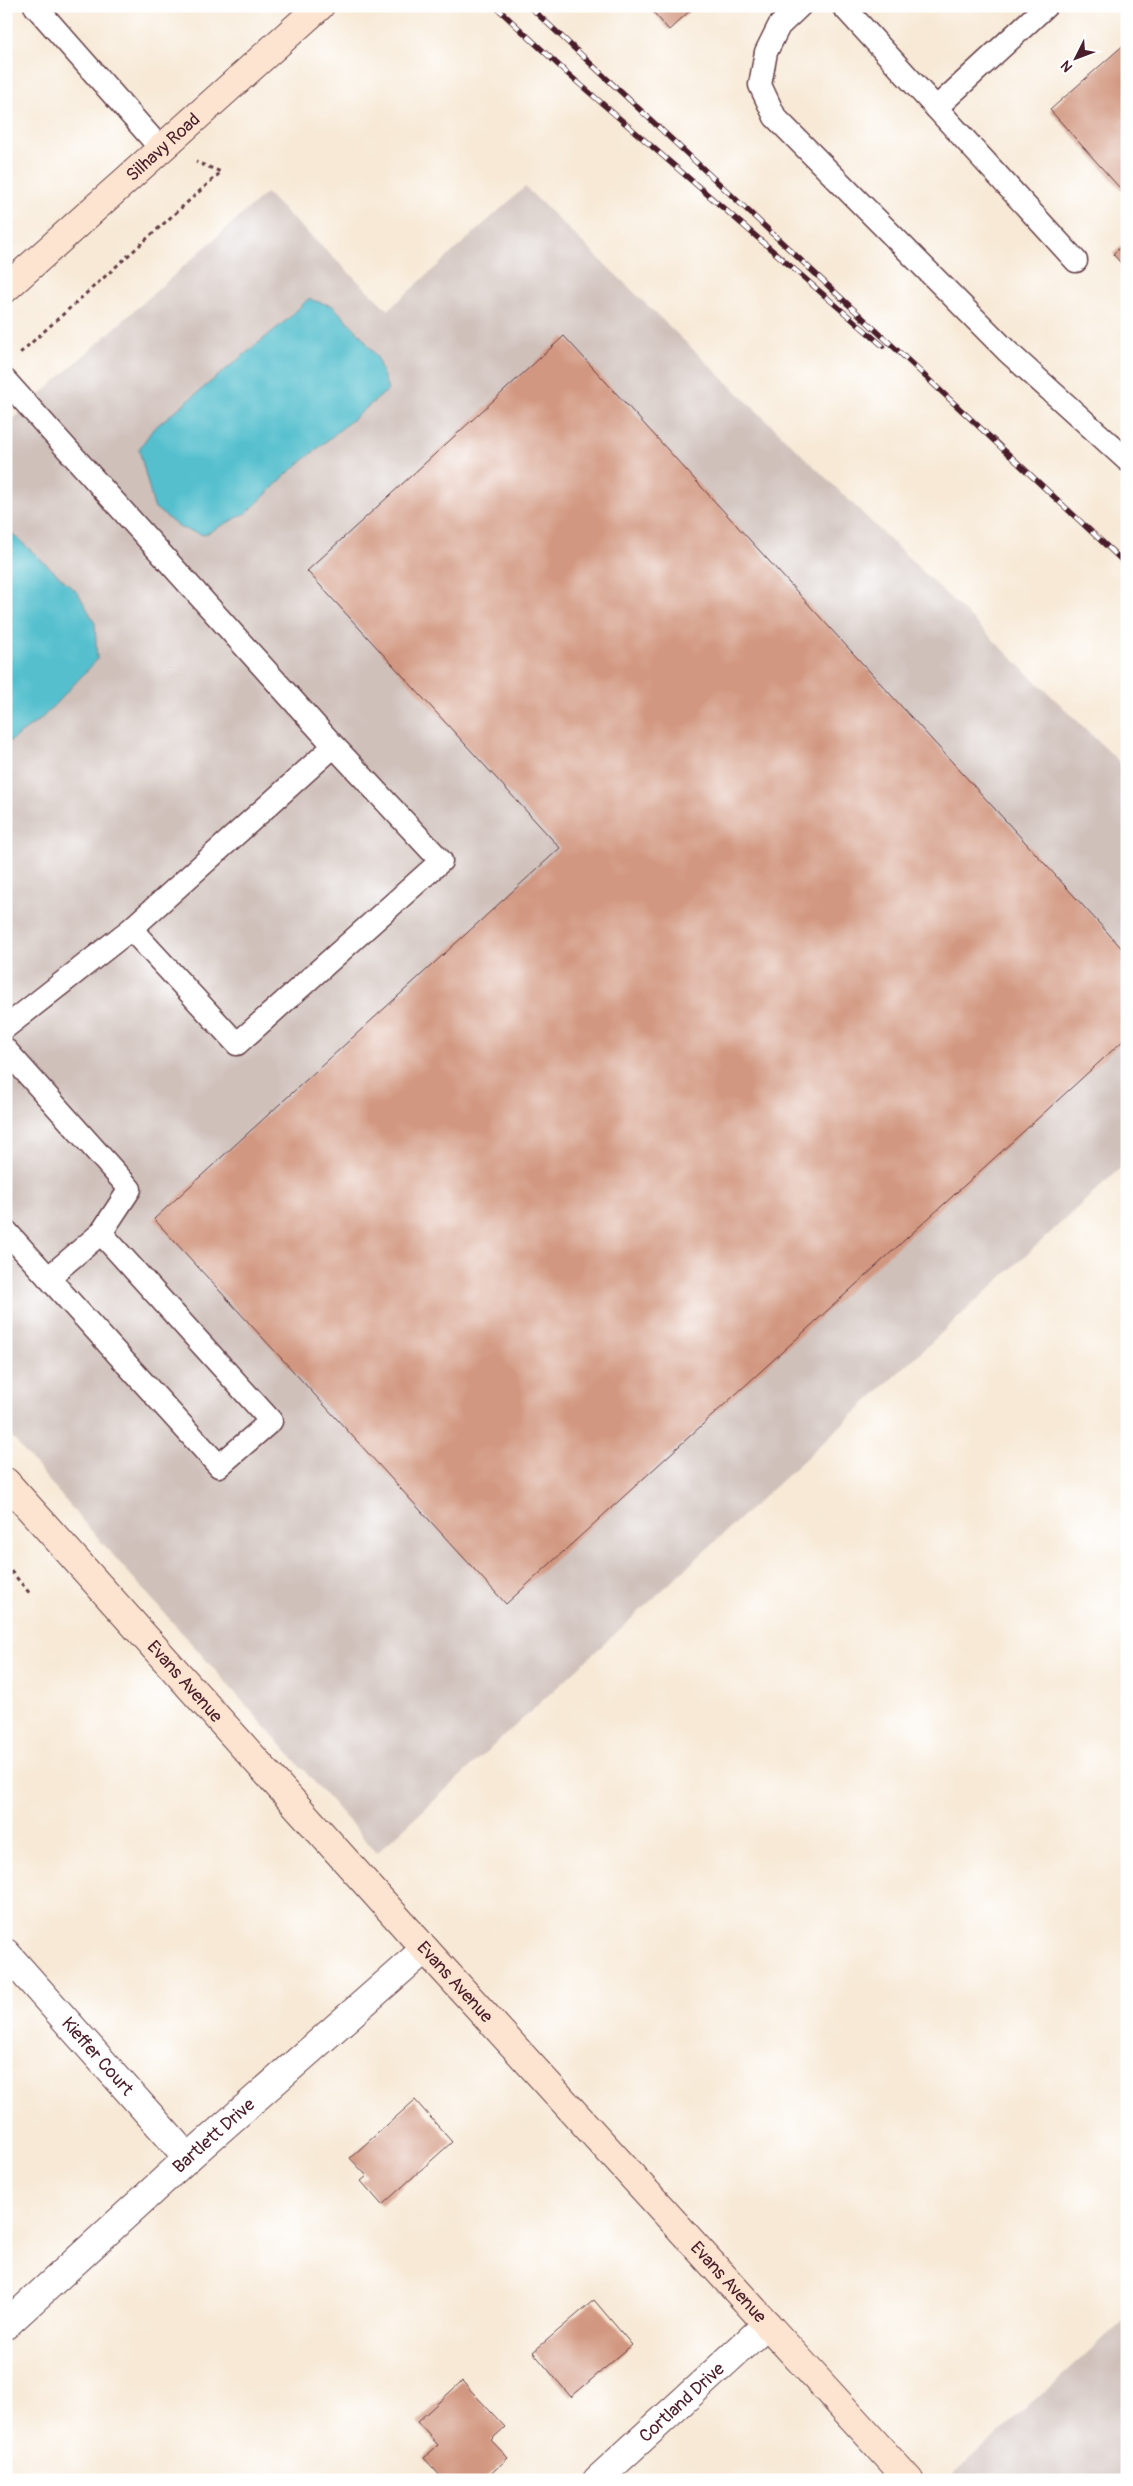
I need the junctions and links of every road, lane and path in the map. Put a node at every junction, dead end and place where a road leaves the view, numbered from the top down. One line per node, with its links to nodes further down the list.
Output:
1 (35, 6): 7 (lane)
2 (320, 6): 7 (street, Silhavy Road)
3 (800, 6): 12 (lane)
4 (842, 6): 6 (lane)
5 (1046, 6): 6 (lane)
6 (936, 108): 8 (lane)
7 (162, 150): 9 (street, Silhavy Road); 10 (path)
8 (1076, 261)
9 (6, 288)
10 (13, 359)
11 (6, 381): 13 (lane)
12 (1127, 460)
13 (334, 746): 14 (lane); 14 (lane)
14 (131, 930): 15 (lane)
15 (6, 1027)
16 (6, 1050): 18 (lane)
17 (6, 1231): 19 (lane)
18 (101, 1233): 19 (lane); 19 (lane)
19 (48, 1278)
20 (6, 1482): 23 (street, Evans Avenue)
21 (6, 1566): 22 (path)
22 (31, 1594)
23 (425, 1949): 25 (street, Bartlett Drive); 26 (street, Evans Avenue)
24 (6, 1953): 25 (street, Kieffer Court)
25 (188, 2158): 27 (street, Bartlett Drive)
26 (766, 2324): 28 (street, Cortland Drive); 29 (street, Evans Avenue)
27 (6, 2325)
28 (597, 2480)
29 (909, 2480)

